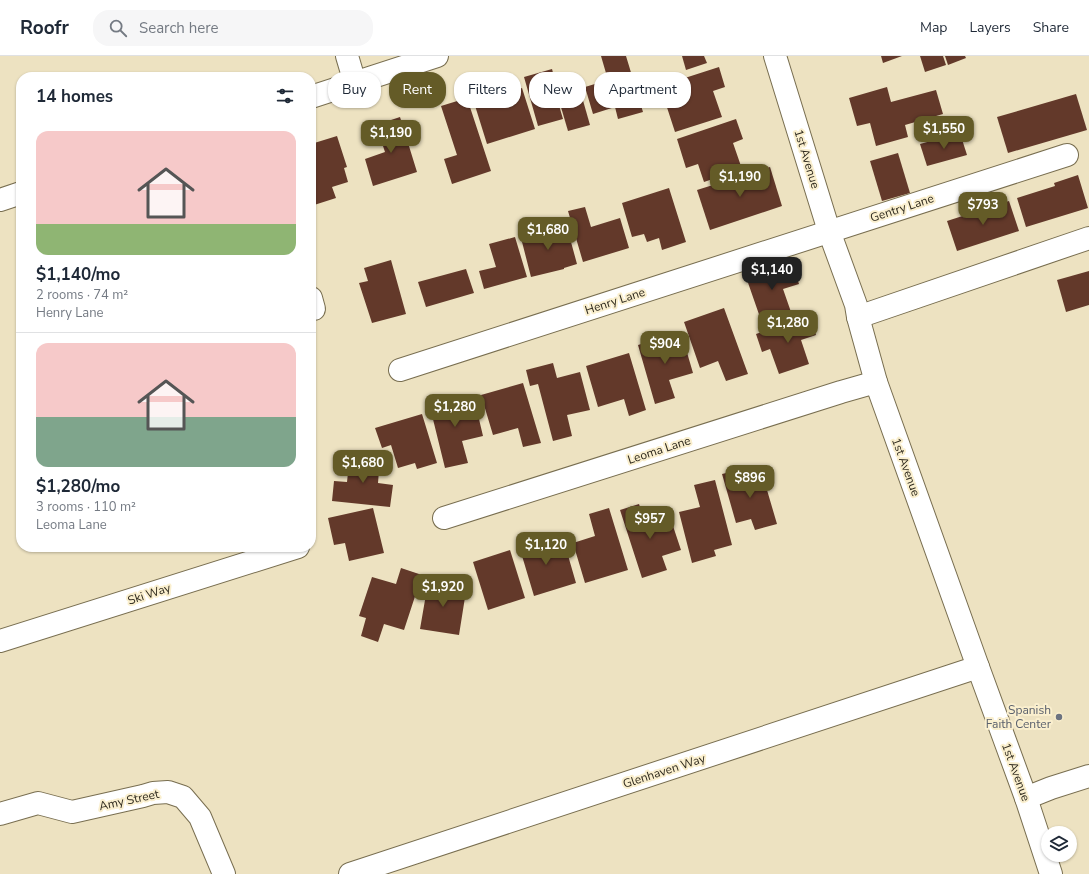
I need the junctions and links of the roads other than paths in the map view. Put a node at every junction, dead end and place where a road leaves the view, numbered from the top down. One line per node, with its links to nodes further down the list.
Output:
1 (347, 56): 4 (street)
2 (437, 56): 5 (street)
3 (776, 56): 11 (street, 1st Avenue)
4 (352, 72)
5 (381, 74)
6 (328, 92): 7 (street)
7 (316, 95)
8 (1067, 155): 11 (street, Gentry Lane)
9 (16, 195): 10 (street)
10 (0, 200)
11 (830, 231): 13 (street, 1st Avenue); 14 (street, Henry Lane)
12 (1089, 238): 13 (street)
13 (858, 317): 15 (street, 1st Avenue)
14 (400, 370)
15 (876, 382): 16 (street, Leoma Lane); 19 (street, 1st Avenue)
16 (444, 518)
17 (282, 552): 18 (street, Ski Way)
18 (0, 641)
19 (978, 667): 21 (street, 1st Avenue); 24 (street, Glenhaven Way)
20 (1089, 776): 21 (street)
21 (1026, 798): 25 (street, 1st Avenue)
22 (0, 814): 23 (street, Amy Street)
23 (224, 874)
24 (350, 874)
25 (1051, 874)

